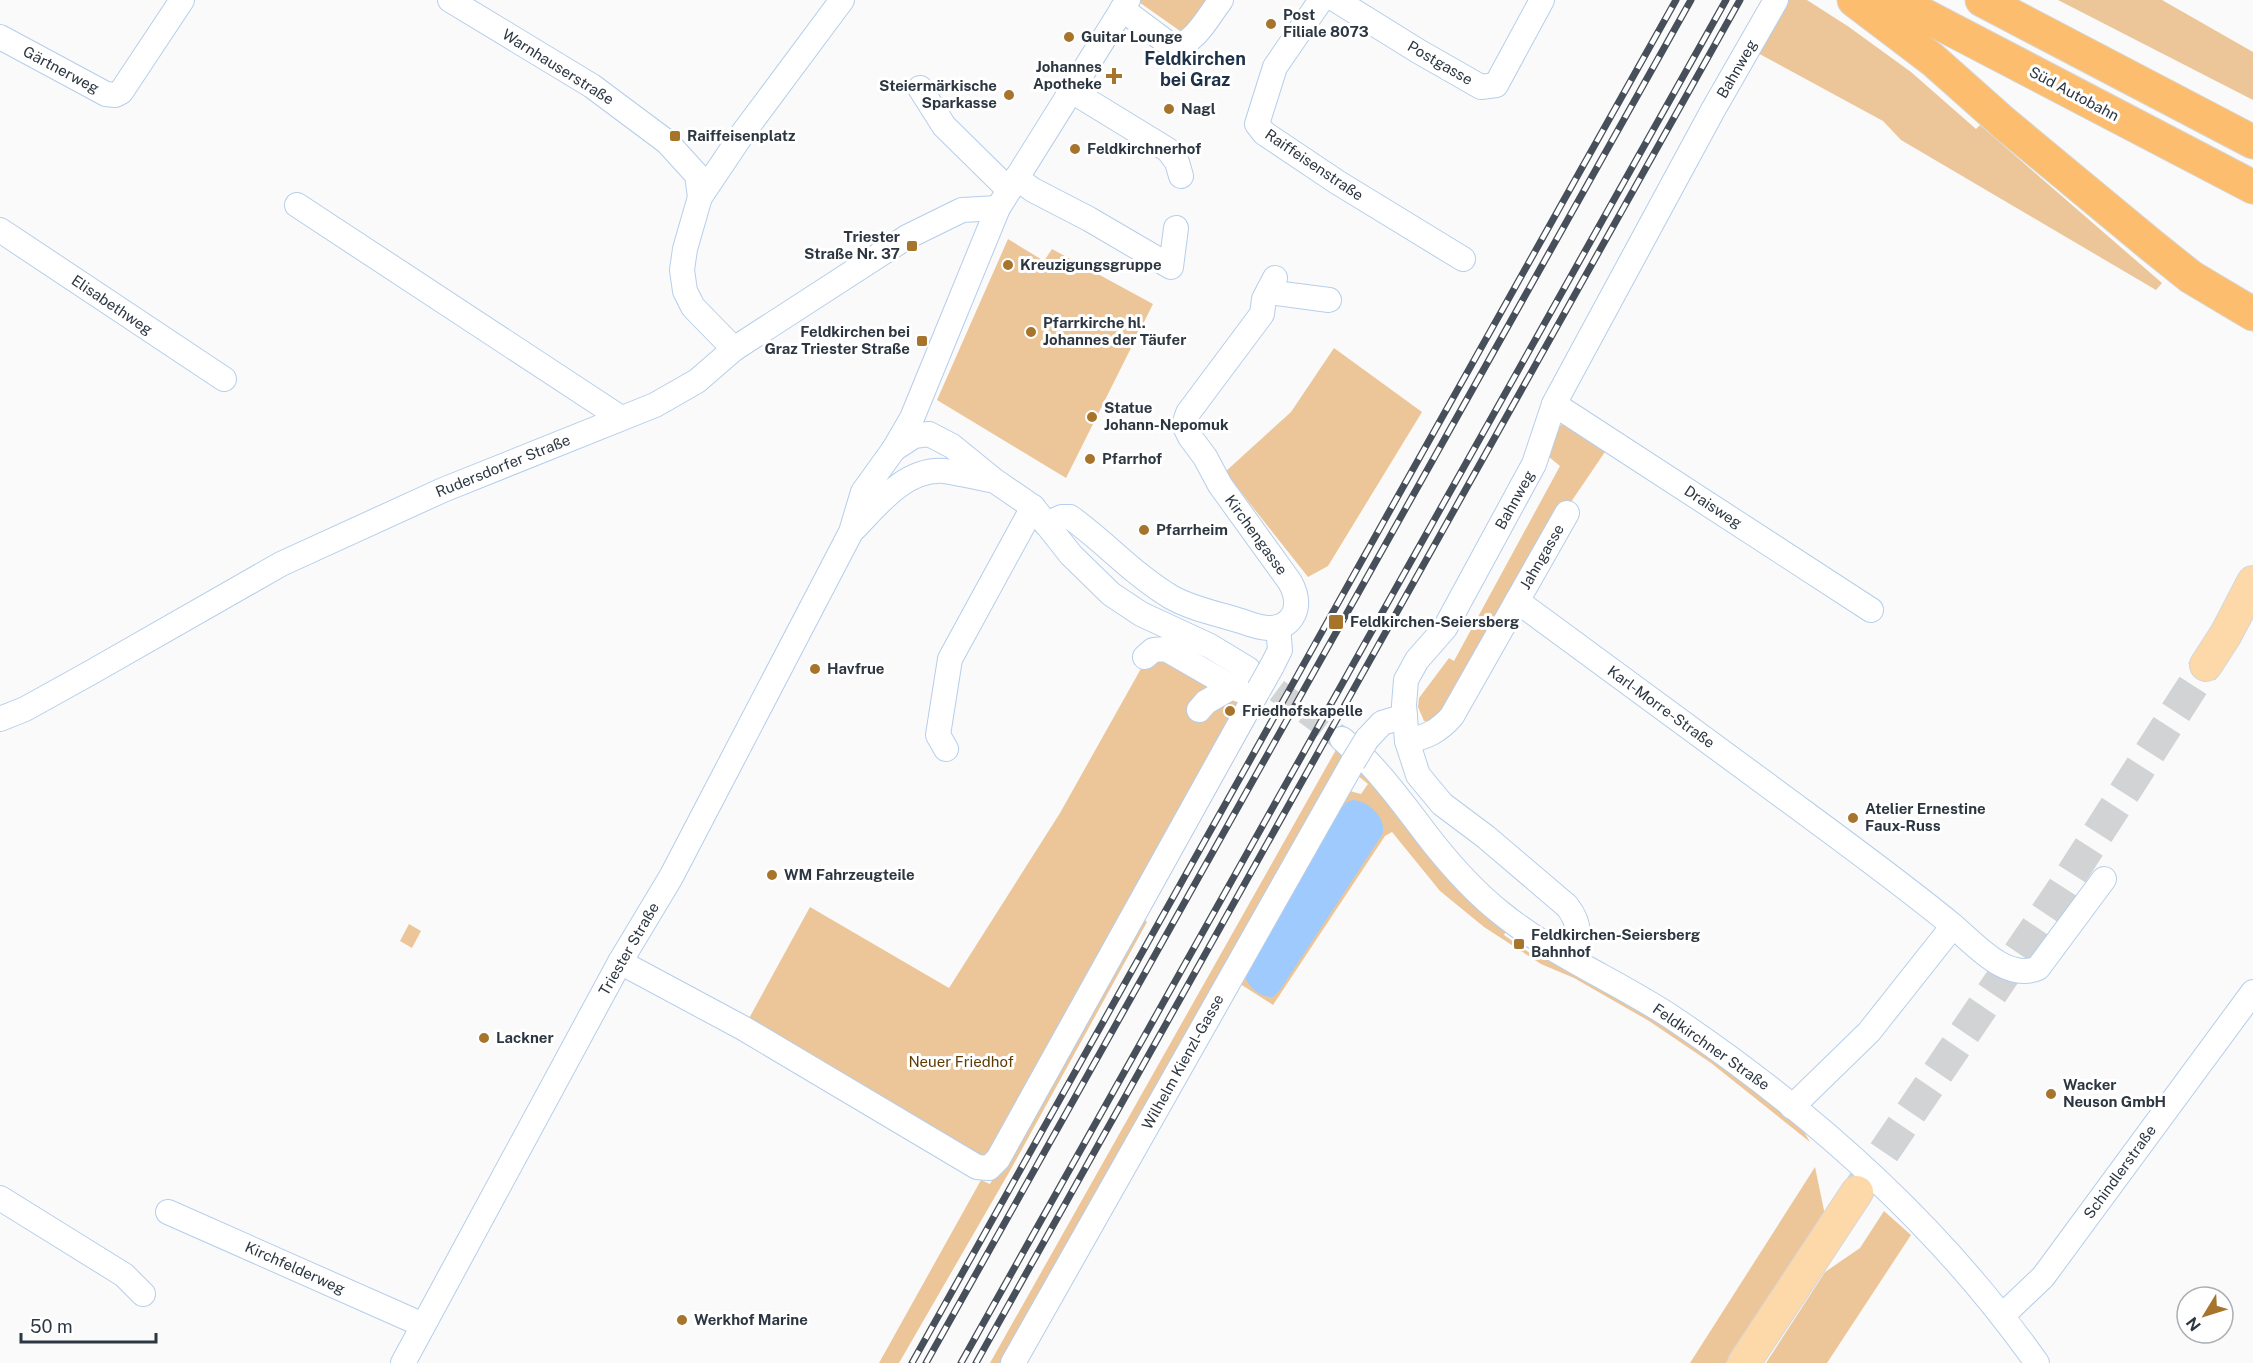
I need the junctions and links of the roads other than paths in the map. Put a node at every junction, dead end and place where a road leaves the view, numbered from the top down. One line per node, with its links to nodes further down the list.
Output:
1 (182, 0): 13 (street, Gärtnerweg)
2 (450, 0): 20 (street, Warnhauserstraße)
3 (842, 0): 20 (street)
4 (1221, 0): 12 (street)
5 (1321, 0): 24 (street, Raiffeisenstraße)
6 (1336, 0): 7 (street, Postgasse)
7 (1542, 0)
8 (1776, 0): 29 (street, Bahnweg)
9 (1854, 0): 26 (highway)
10 (1895, 0): 18 (highway, Süd Autobahn)
11 (1982, 0): 16 (highway)
12 (1125, 4): 15 (street)
13 (0, 37)
14 (920, 88): 19 (street)
15 (1070, 90): 17 (street); 19 (street)
16 (2253, 142)
17 (1181, 176)
18 (2253, 187)
19 (1007, 192): 22 (street); 27 (street, Rudersdorfer Straße); 31 (street)
20 (700, 197): 27 (street)
21 (297, 205): 30 (street)
22 (1176, 228)
23 (0, 230): 28 (street, Elisabethweg)
24 (1463, 259)
25 (1329, 300): 40 (street, Kirchengasse)
26 (2253, 314)
27 (734, 349): 30 (street, Rudersdorfer Straße)
28 (224, 379)
29 (1554, 404): 39 (street, Draisweg); 46 (street, Bahnweg)
30 (621, 418): 47 (street, Rudersdorfer Straße)
31 (913, 427): 32 (street); 33 (street); 36 (street)
32 (920, 474): 33 (street); 36 (street)
33 (996, 481): 35 (street)
34 (1568, 513): 38 (street, Jahngasse)
35 (1040, 516): 40 (street); 43 (street); 49 (street)
36 (851, 532): 54 (street, Triester Straße)
37 (2253, 582): 42 (main road)
38 (1517, 601): 48 (street); 52 (street, Karl-Morre-Straße)
39 (1871, 610)
40 (1278, 627): 43 (street)
41 (1145, 657): 44 (street)
42 (2206, 665)
43 (1259, 680): 44 (street); 54 (street)
44 (1232, 687): 45 (street)
45 (1199, 710)
46 (1405, 716): 48 (street, Bahnweg); 50 (street)
47 (0, 719)
48 (1407, 741): 53 (street, Bahnweg)
49 (946, 749)
50 (1356, 749): 53 (street, Feldkirchner Straße); 64 (street, Wilhelm Kienzl-Gasse)
51 (2104, 879): 52 (street, Karl-Morre-Straße)
52 (1953, 926): 56 (street)
53 (1572, 959): 56 (street, Feldkirchner Straße)
54 (620, 962): 62 (street, Triester Straße)
55 (2251, 1000): 61 (street, Schindlerstraße)
56 (1792, 1107): 61 (street, Feldkirchner Straße)
57 (1857, 1192): 65 (main road)
58 (0, 1198): 60 (street)
59 (168, 1212): 62 (street, Kirchfelderweg)
60 (143, 1294)
61 (2002, 1316): 66 (street, Feldkirchner Straße)
62 (423, 1324): 63 (street, Triester Straße)
63 (404, 1363)
64 (1013, 1363)
65 (1744, 1363)
66 (2037, 1363)

